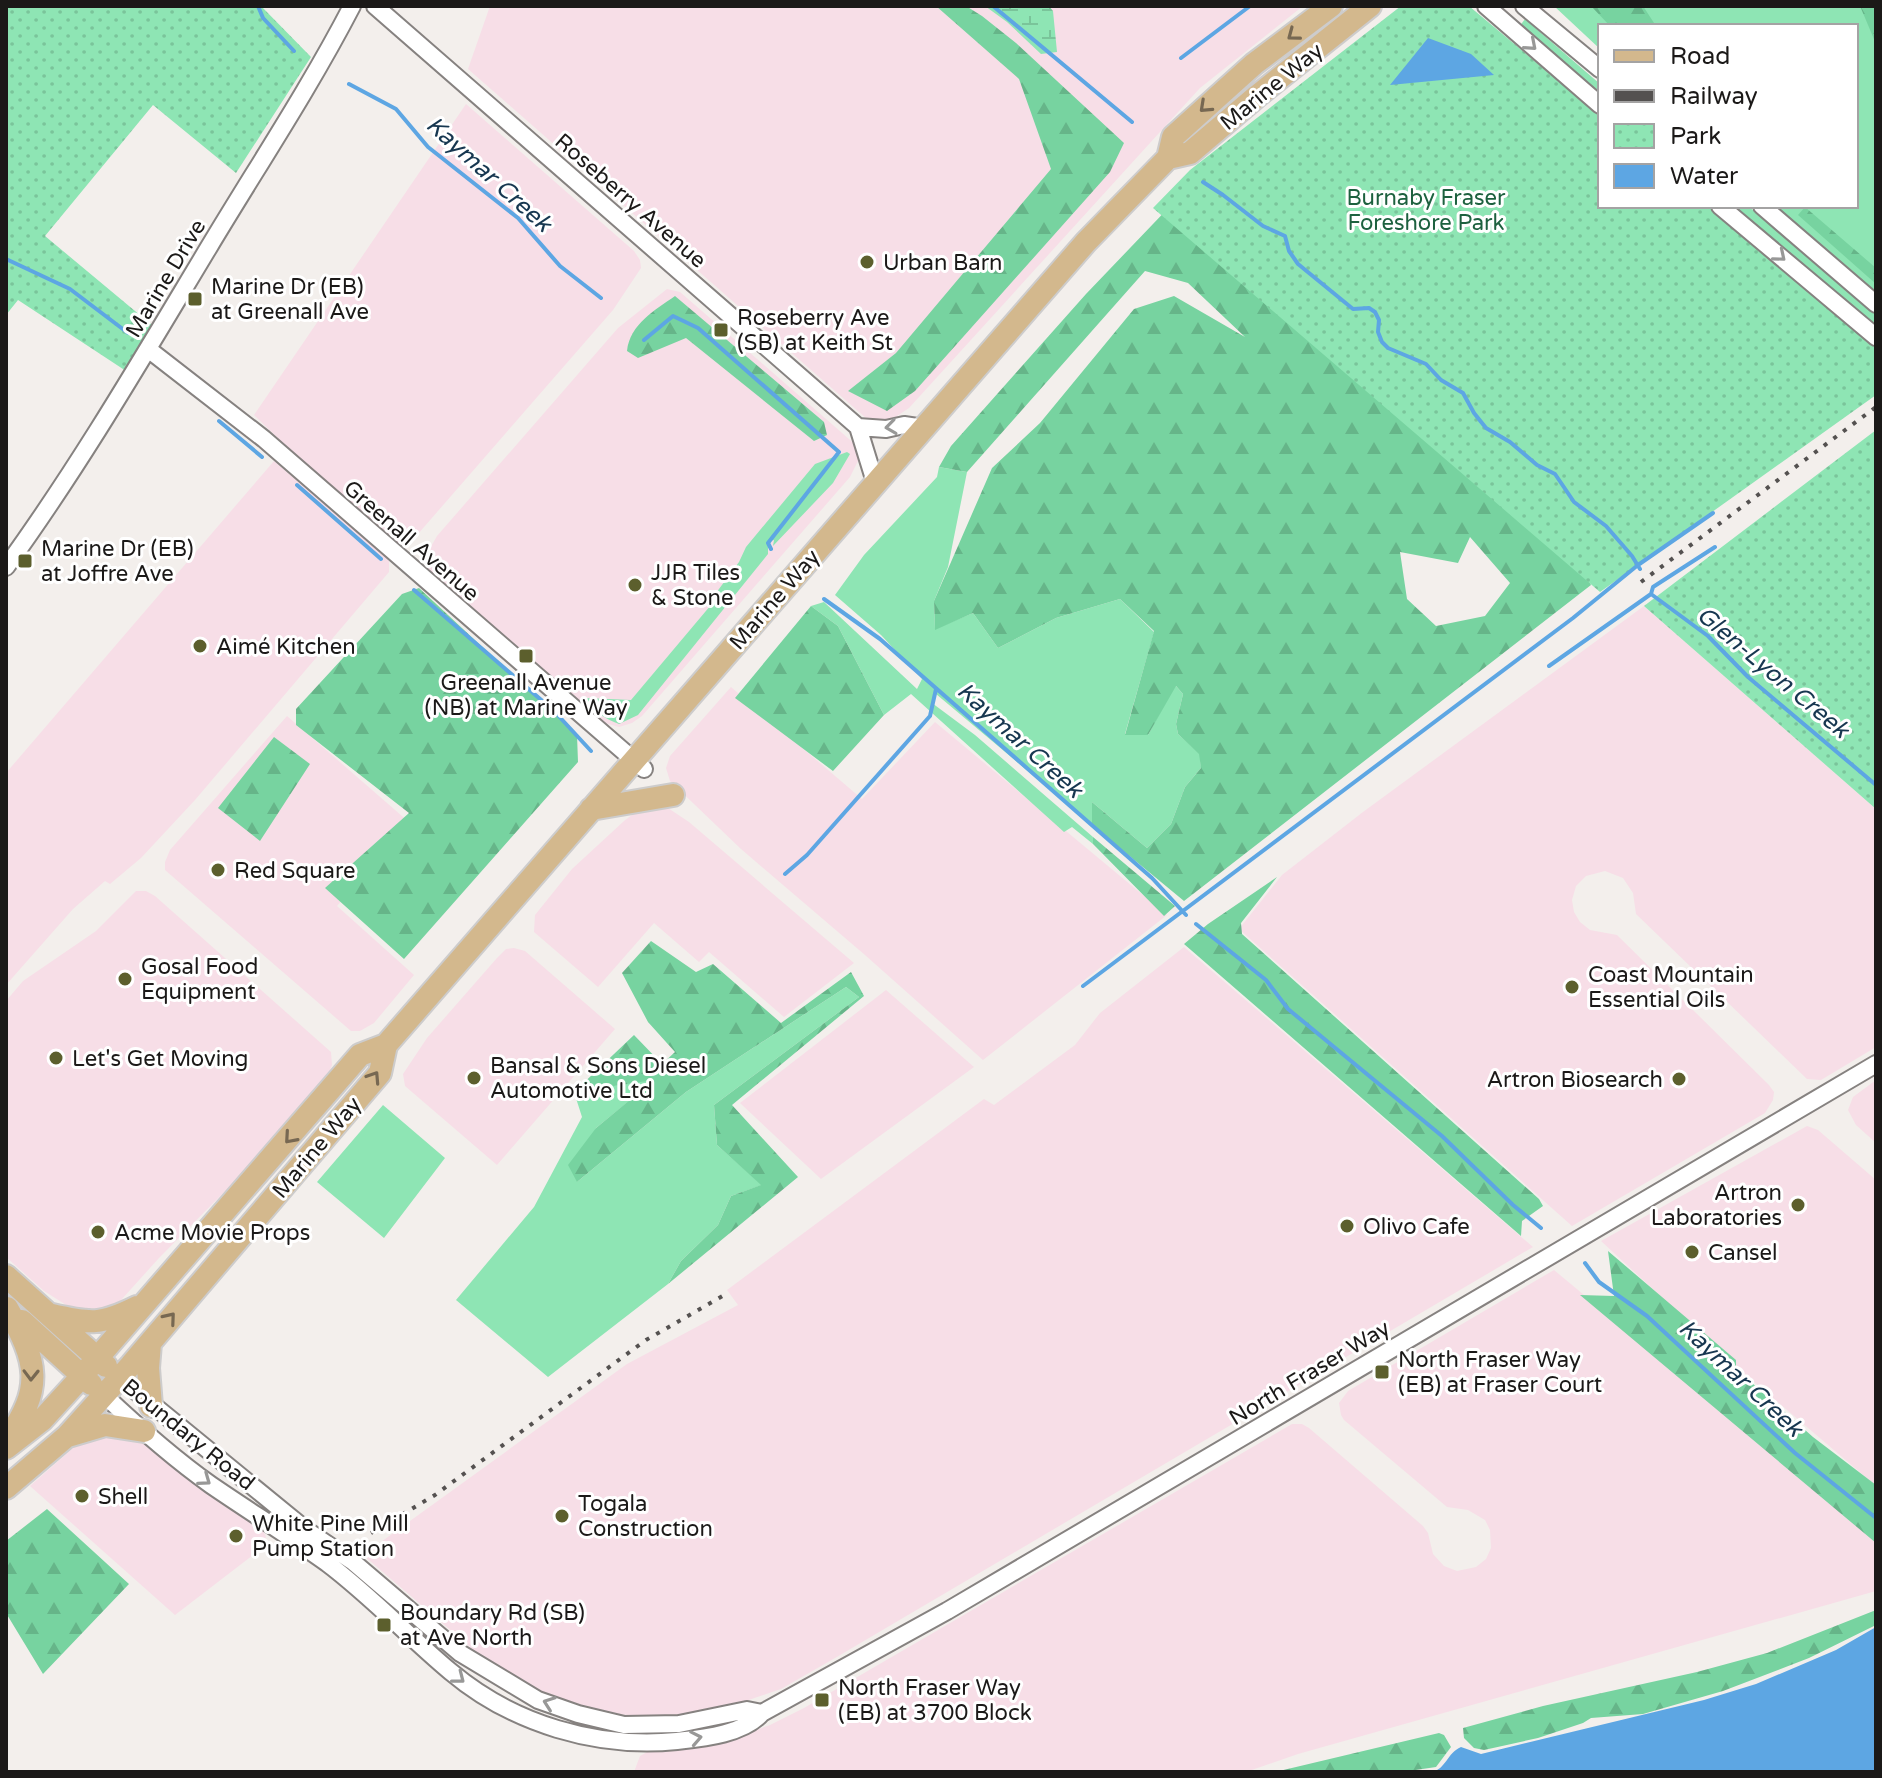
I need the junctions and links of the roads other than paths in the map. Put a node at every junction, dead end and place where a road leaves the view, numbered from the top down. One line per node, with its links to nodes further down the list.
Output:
1 (352, 6): 14 (street, Marine Drive)
2 (375, 6): 15 (street, Roseberry Avenue)
3 (1331, 6): 9 (main road, Marine Way, one-way to 9)
4 (1370, 6): 9 (main road, Marine Way)
5 (1486, 6): 8 (street, one-way to 8)
6 (1524, 6): 7 (street)
7 (1598, 67)
8 (1598, 103)
9 (1168, 158): 16 (main road, Marine Way)
10 (1722, 208): 13 (street, one-way to 13)
11 (1764, 208): 12 (street)
12 (1876, 304)
13 (1876, 337)
14 (148, 349): 18 (street, Marine Drive); 19 (street, Greenall Avenue)
15 (858, 427): 16 (street, one-way to 15); 17 (street)
16 (924, 428): 17 (main road, Marine Way)
17 (875, 482): 19 (main road, Marine Way)
18 (6, 567)
19 (638, 765): 21 (main road, Marine Way)
20 (673, 795): 21 (main road)
21 (591, 809): 22 (main road, Marine Way)
22 (386, 1045): 25 (main road, Marine Way, one-way to 25); 28 (main road, Marine Way, one-way to 22)
23 (1876, 1064): 39 (street, North Fraser Way)
24 (6, 1276): 27 (main road, Boundary Road)
25 (149, 1300): 27 (main road); 29 (main road, Marine Way)
26 (7, 1308): 30 (main road, Boundary Road); 36 (main road, one-way to 36)
27 (47, 1314): 29 (main road, Boundary Road)
28 (150, 1343): 31 (main road, Marine Way); 33 (main road)
29 (98, 1359): 30 (main road, Marine Way); 31 (main road, Boundary Road)
30 (82, 1376): 32 (main road, Boundary Road); 37 (main road, Marine Way)
31 (120, 1378): 32 (main road, Marine Way); 33 (street, Boundary Road)
32 (104, 1395): 34 (street, Boundary Road); 35 (main road, Marine Way)
33 (151, 1406): 40 (street, Boundary Road, one-way to 33)
34 (144, 1431): 35 (main road); 41 (street, Boundary Road, one-way to 41)
35 (67, 1436): 38 (main road, Marine Way)
36 (6, 1441)
37 (6, 1448)
38 (6, 1488)
39 (762, 1713): 40 (street, North Fraser Way); 41 (street, North Fraser Way, one-way to 39)
40 (624, 1725)
41 (625, 1743)

